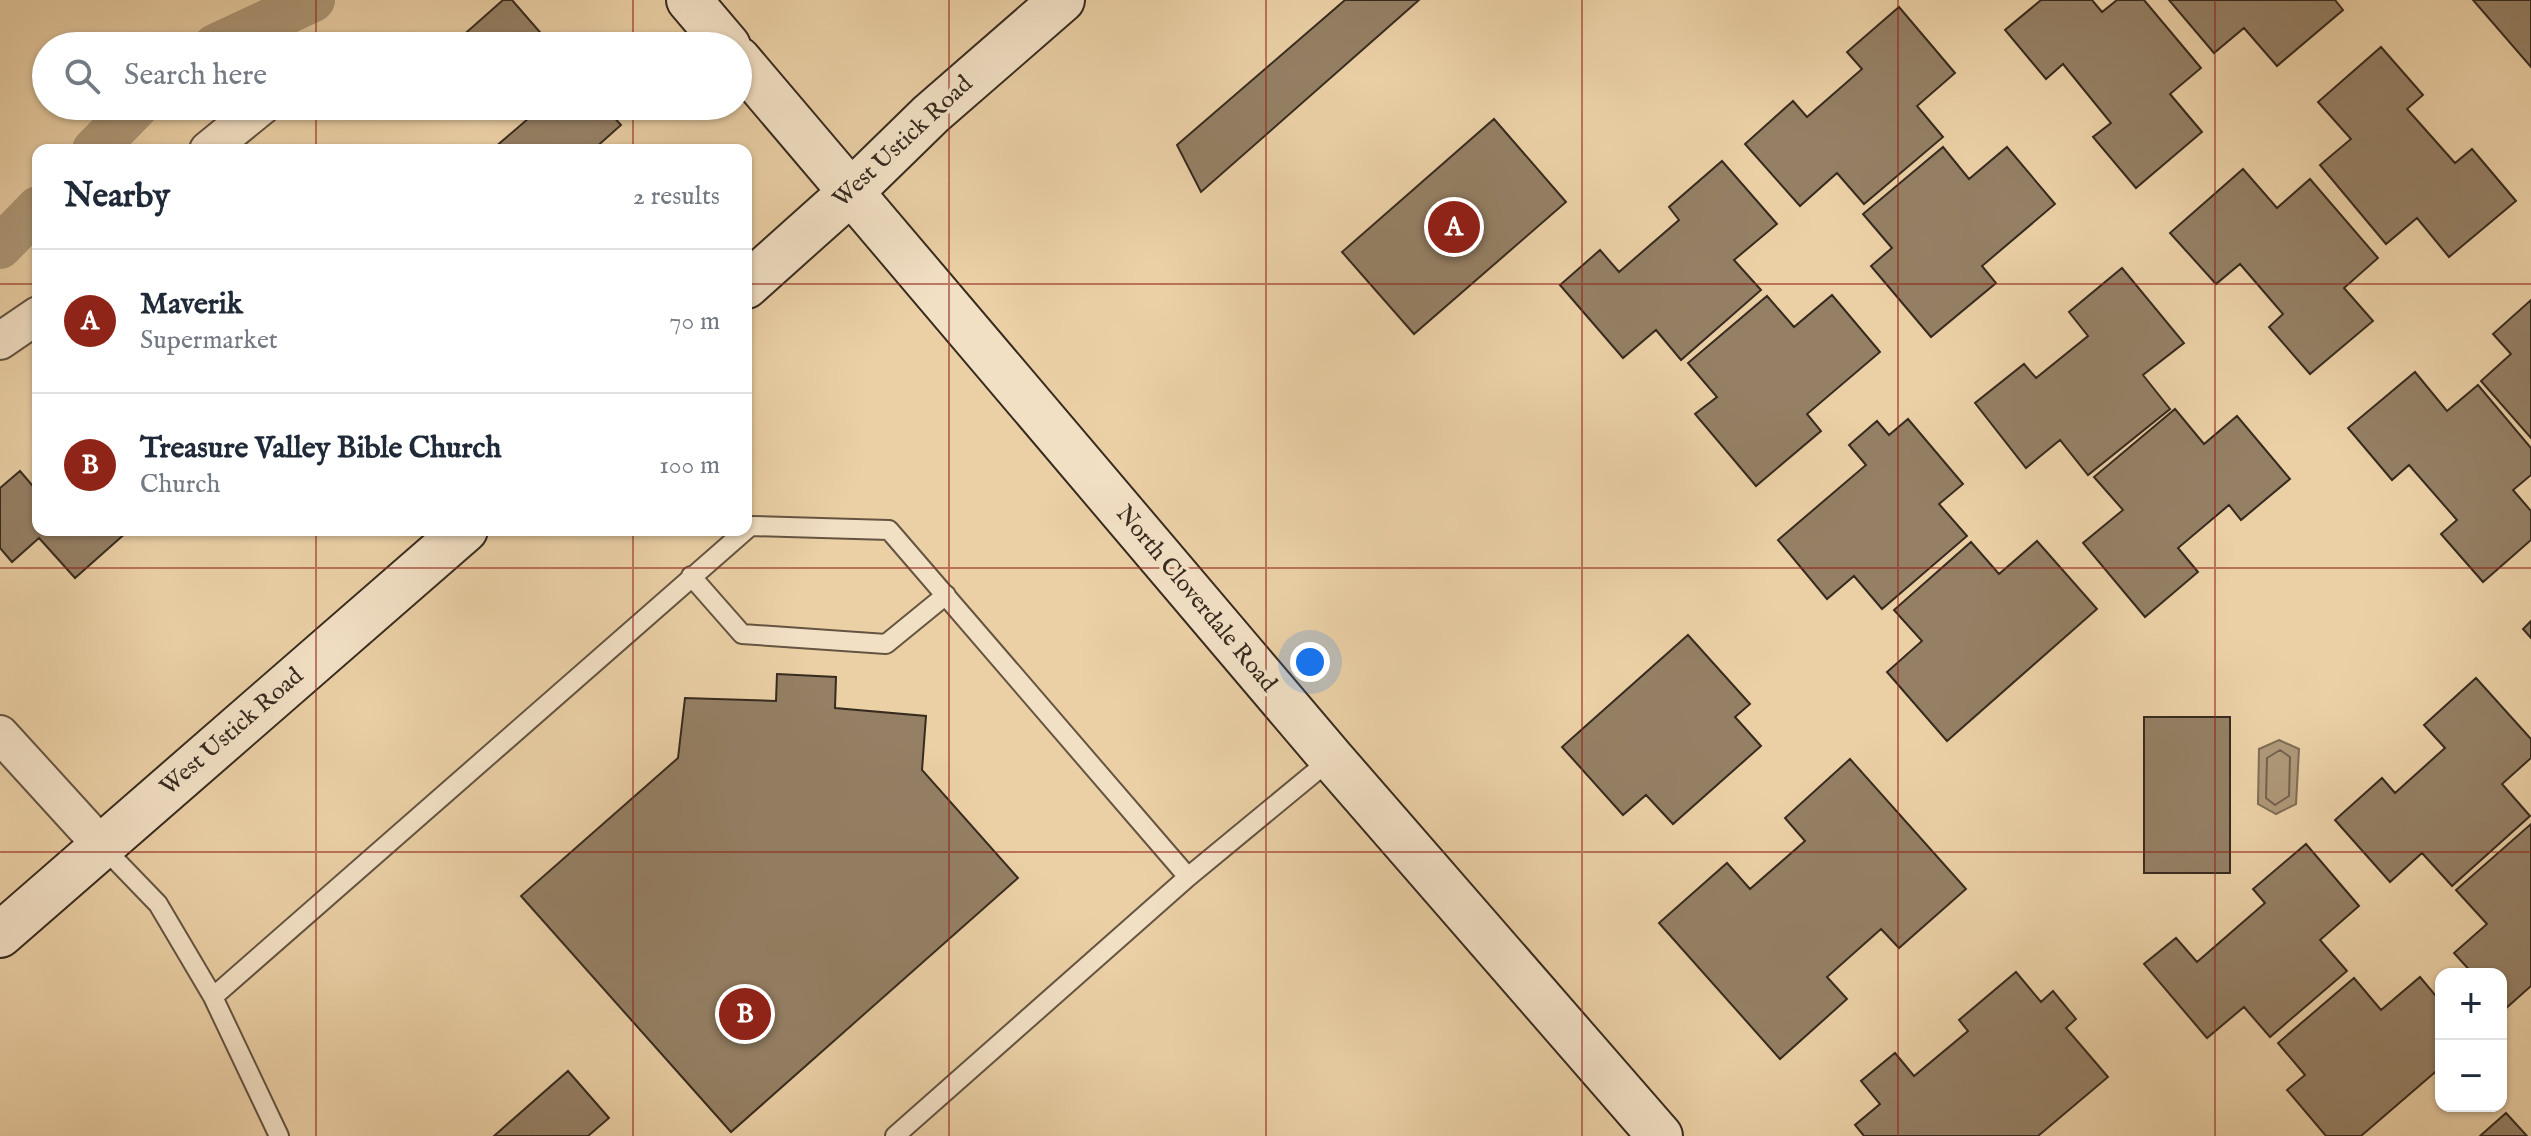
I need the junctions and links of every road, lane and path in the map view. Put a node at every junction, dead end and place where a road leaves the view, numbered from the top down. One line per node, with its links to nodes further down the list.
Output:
1 (689, 0): 3 (main road)
2 (1062, 0): 7 (main road, West Ustick Road)
3 (716, 32)
4 (752, 76): 7 (main road, North Cloverdale Road)
5 (245, 120): 6 (street)
6 (215, 144)
7 (850, 193): 8 (main road, West Ustick Road); 17 (main road, North Cloverdale Road)
8 (752, 281)
9 (32, 319): 10 (street)
10 (0, 341)
11 (752, 526): 15 (lane)
12 (458, 536): 18 (main road, West Ustick Road)
13 (739, 536): 14 (lane)
14 (691, 576): 15 (lane); 21 (lane)
15 (946, 595): 19 (lane)
16 (0, 734): 18 (street)
17 (1332, 759): 19 (lane); 24 (main road, North Cloverdale Road)
18 (102, 846): 20 (main road, West Ustick Road); 21 (lane)
19 (1188, 877): 23 (lane)
20 (0, 935)
21 (213, 997): 22 (lane)
22 (279, 1136)
23 (895, 1136)
24 (1660, 1136)

